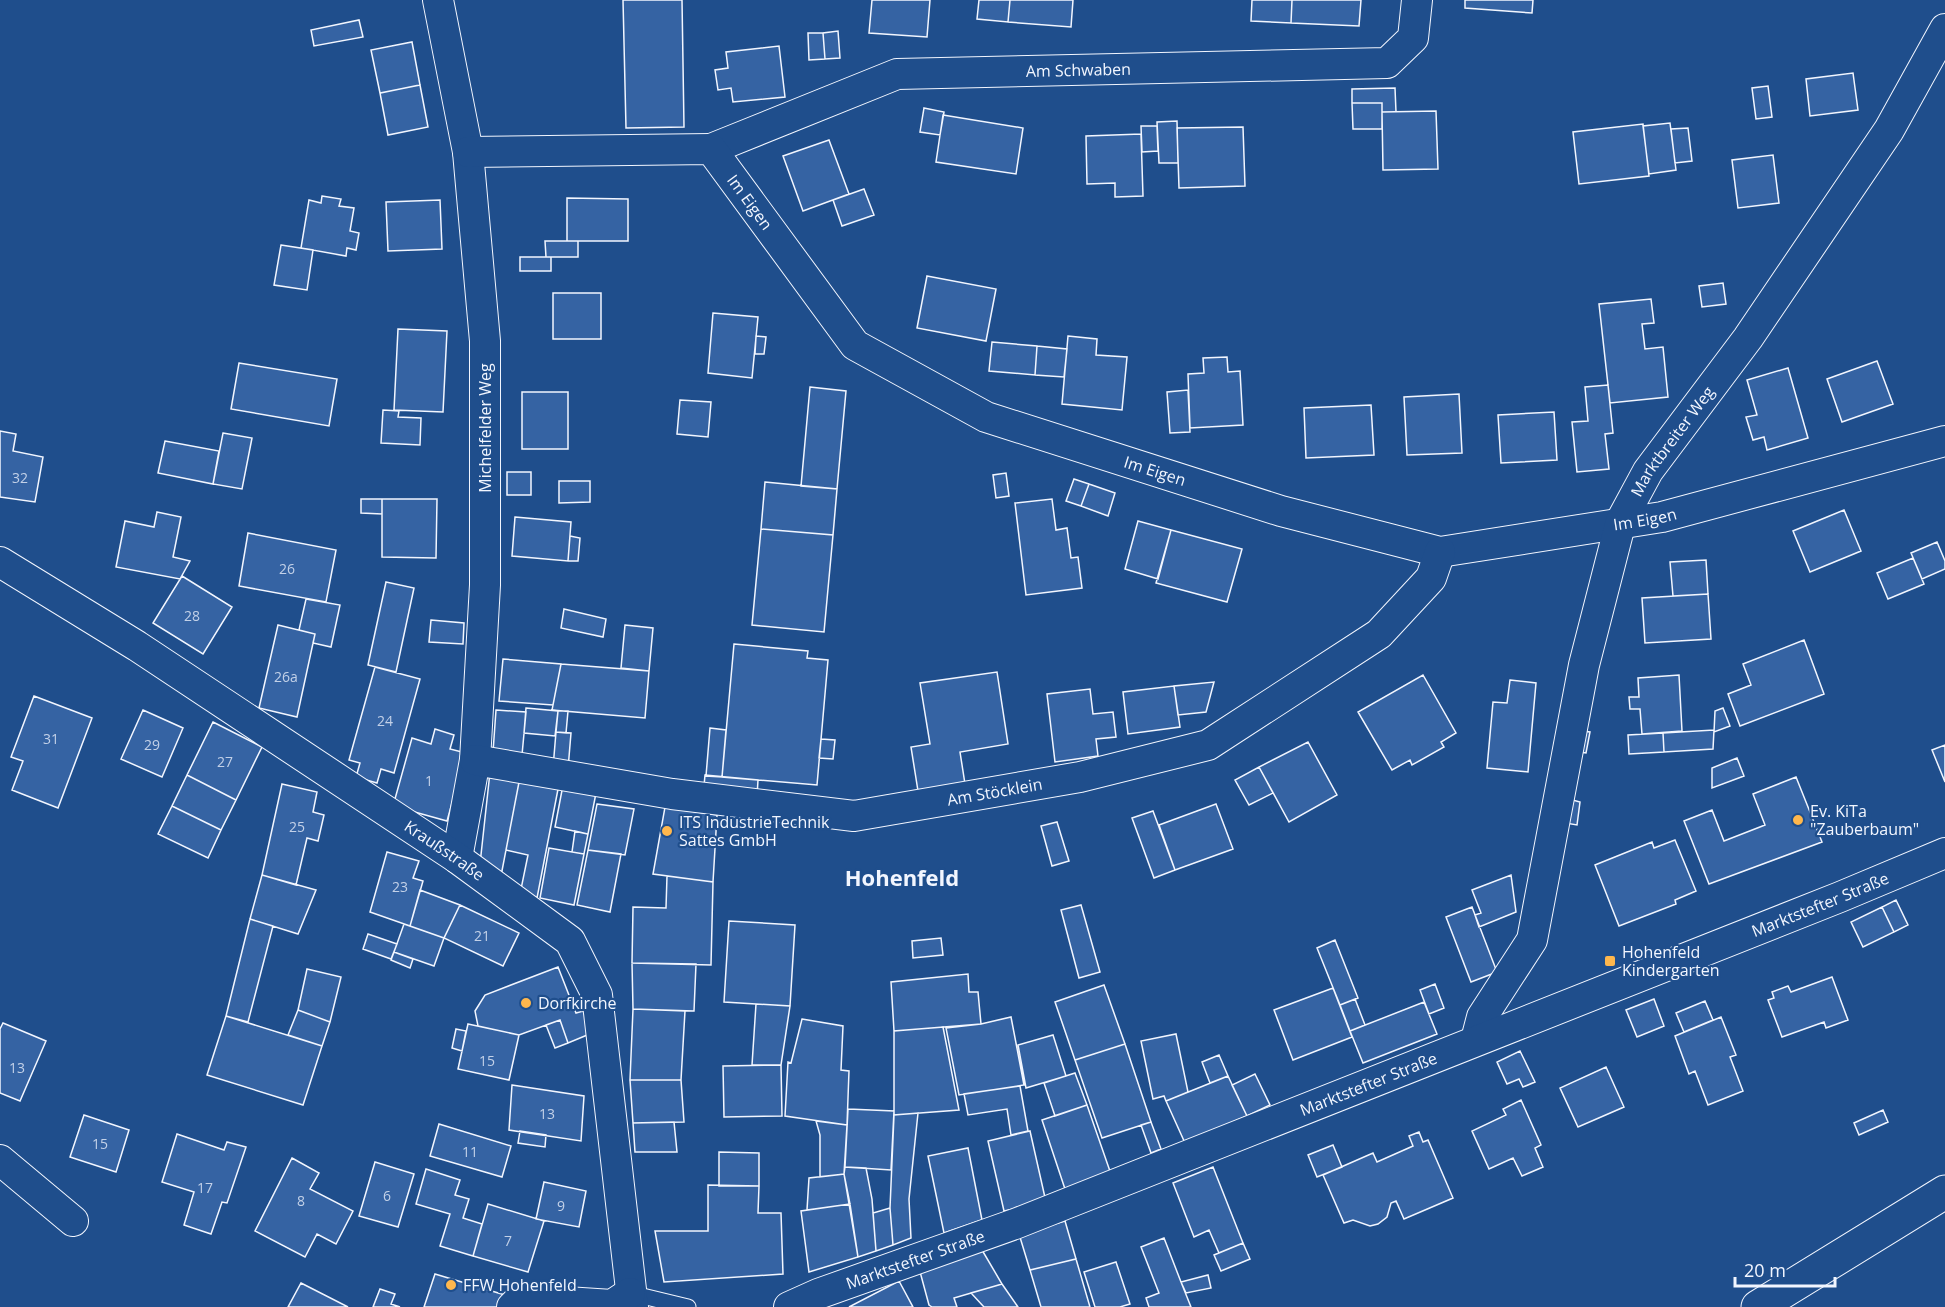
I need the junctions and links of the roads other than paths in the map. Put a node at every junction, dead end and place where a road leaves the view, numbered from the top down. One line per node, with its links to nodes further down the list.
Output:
1 (438, 0): 5 (street, Michelfelder Weg)
2 (1417, 0): 4 (street, Am Schwaben)
3 (1945, 29): 7 (street, Marktbreiter Weg)
4 (711, 149): 5 (street); 8 (street, Im Eigen)
5 (468, 152): 10 (street, Michelfelder Weg)
6 (1945, 441): 7 (street, Im Eigen)
7 (1621, 521): 8 (street, Im Eigen); 13 (street, Marktbreiter Weg)
8 (1440, 552): 10 (street, Am Stöcklein)
9 (0, 562): 12 (street, Kraußstraße)
10 (475, 760): 12 (street, Michelfelder Weg)
11 (1945, 853): 13 (street, Marktstefter Straße)
12 (457, 858): 17 (street, Kraußstraße)
13 (1476, 1040): 18 (street, Marktstefter Straße)
14 (0, 1160): 16 (street)
15 (1945, 1192): 22 (main road)
16 (73, 1221)
17 (631, 1300): 19 (street); 20 (lane)
18 (820, 1301): 21 (street, Marktstefter Straße)
19 (512, 1307)
20 (688, 1307)
21 (789, 1307)
22 (1758, 1307)

